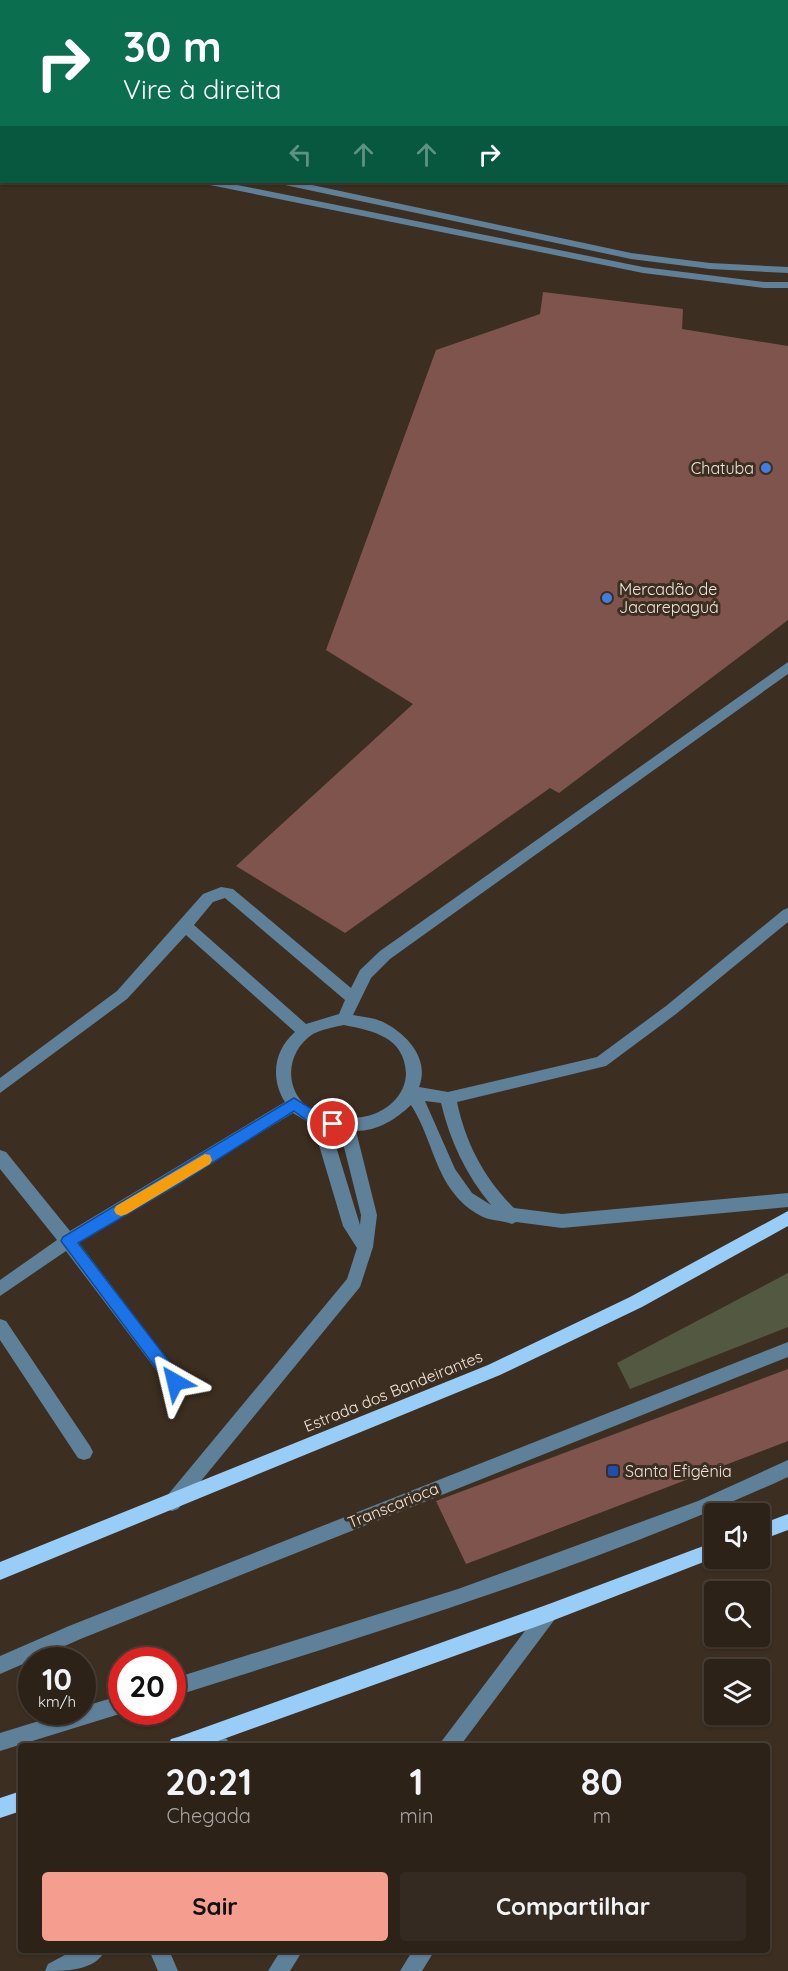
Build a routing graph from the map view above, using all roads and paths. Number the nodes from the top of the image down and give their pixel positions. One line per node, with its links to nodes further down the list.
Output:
1 (215, 183): 4 (street)
2 (290, 183): 3 (street)
3 (788, 270)
4 (788, 285)
5 (788, 667): 8 (street)
6 (788, 914): 13 (street)
7 (185, 926): 8 (street); 10 (street); 11 (street)
8 (353, 998): 9 (street)
9 (344, 1019): 10 (street); 12 (street)
10 (305, 1032): 14 (street)
11 (0, 1087)
12 (411, 1092): 13 (street); 16 (street); 19 (street)
13 (448, 1098): 19 (street)
14 (294, 1104): 15 (street); 21 (street)
15 (320, 1121): 16 (street); 22 (street)
16 (347, 1126): 22 (street)
17 (0, 1157): 21 (street)
18 (788, 1200): 19 (street)
19 (512, 1216)
20 (788, 1218): 29 (main road, Estrada dos Bandeirantes)
21 (68, 1241): 23 (street); 26 (street)
22 (365, 1247): 29 (street)
23 (0, 1289)
24 (0, 1326): 27 (street)
25 (788, 1349): 35 (street, Transcarioca)
26 (175, 1382)
27 (84, 1452)
28 (788, 1468): 36 (street)
29 (172, 1503): 33 (main road, Estrada dos Bandeirantes)
30 (788, 1522): 31 (main road)
31 (770, 1529)
32 (704, 1554): 34 (main road)
33 (0, 1571)
34 (549, 1613): 38 (main road); 42 (street)
35 (0, 1665)
36 (186, 1684)
37 (108, 1708): 39 (street)
38 (199, 1739): 40 (main road); 41 (street)
39 (0, 1742)
40 (187, 1743)
41 (211, 1743)
42 (450, 1743)
43 (18, 1802): 44 (main road)
44 (0, 1808)
45 (89, 1953): 49 (street)
46 (160, 1953): 50 (street)
47 (291, 1953): 51 (street)
48 (423, 1953): 52 (street)
49 (55, 1971)
50 (168, 1971)
51 (278, 1971)
52 (410, 1971)

